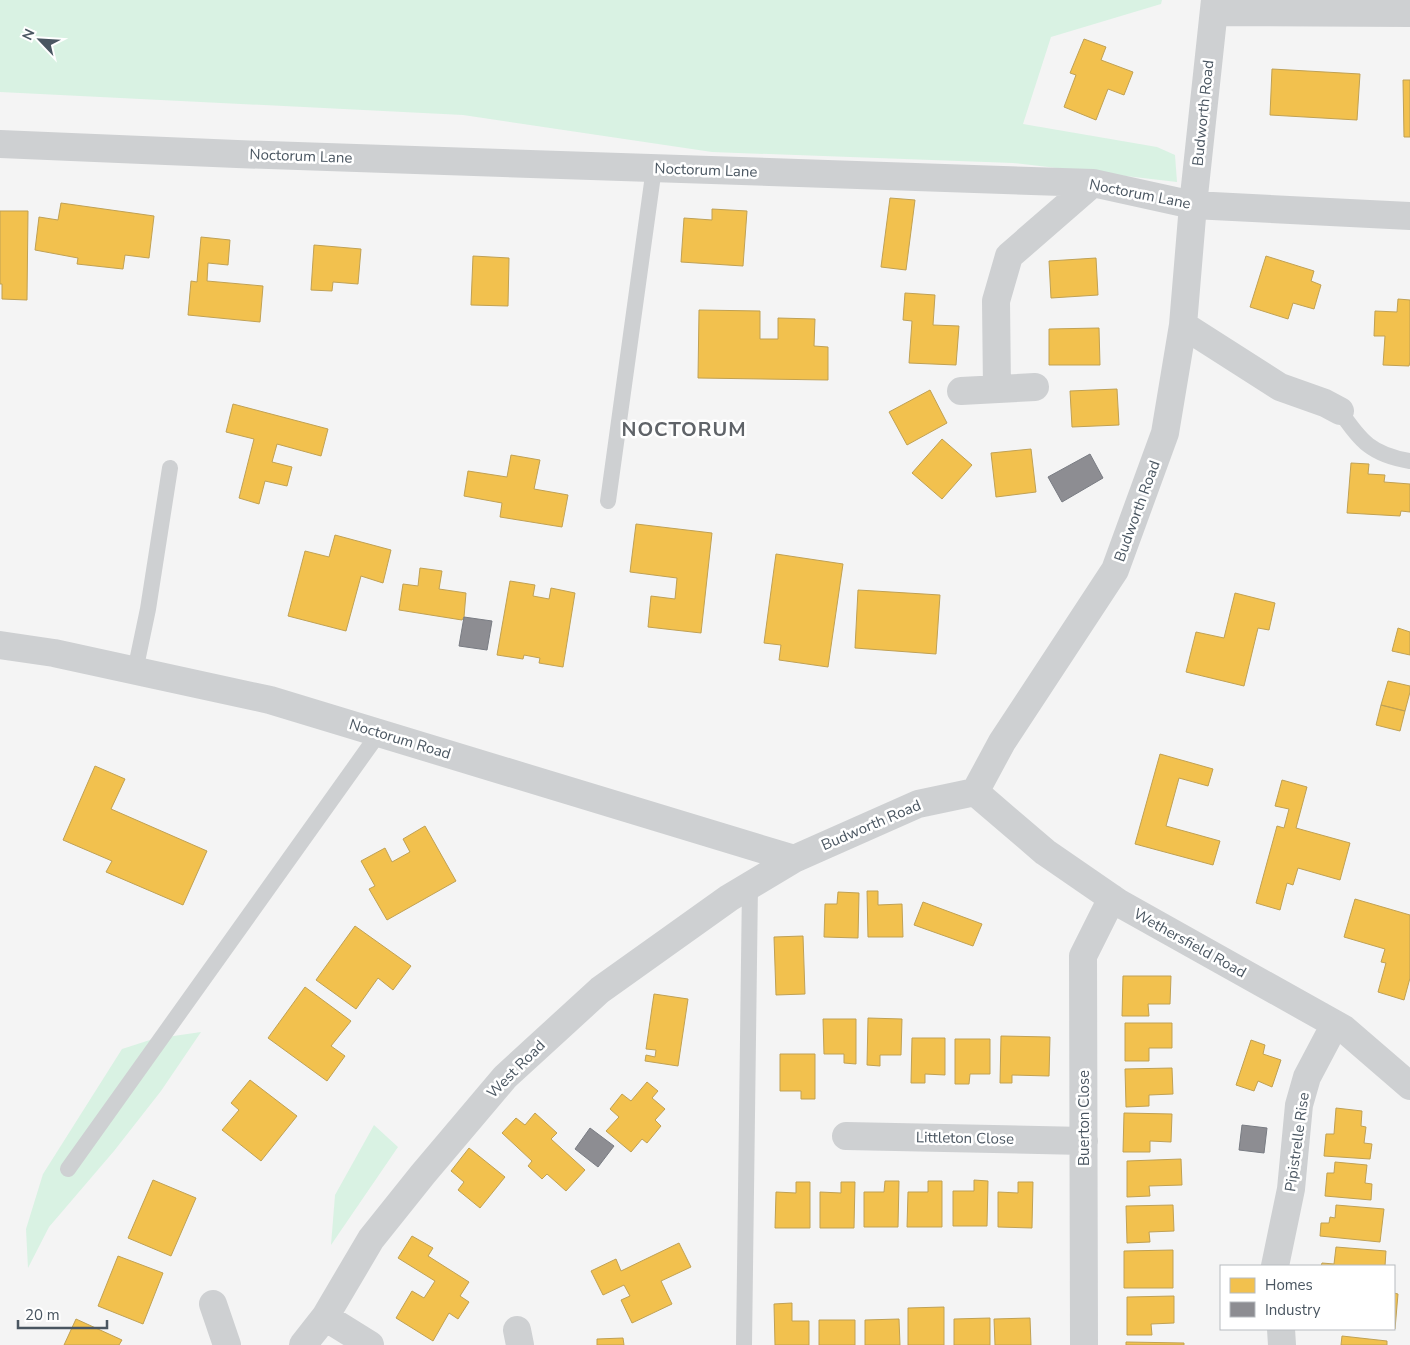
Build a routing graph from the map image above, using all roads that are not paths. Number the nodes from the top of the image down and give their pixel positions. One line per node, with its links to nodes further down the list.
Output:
1 (1214, 6): 2 (street); 6 (street, Budworth Road)
2 (1410, 13)
3 (0, 144): 4 (street, Noctorum Lane)
4 (654, 168): 5 (street, Noctorum Lane); 15 (lane)
5 (1093, 183): 6 (street, Noctorum Lane); 10 (street)
6 (1193, 205): 7 (street, Noctorum Lane); 8 (street, Budworth Road)
7 (1410, 216)
8 (1183, 325): 12 (street); 19 (street, Budworth Road)
9 (1035, 387): 10 (street)
10 (997, 389): 11 (street)
11 (961, 391)
12 (1340, 411): 13 (lane)
13 (1410, 461)
14 (170, 468): 17 (lane)
15 (608, 501)
16 (0, 645): 17 (street, Noctorum Road)
17 (135, 670): 18 (street, Noctorum Road)
18 (379, 733): 20 (street, Noctorum Road); 27 (lane)
19 (975, 792): 20 (street, Budworth Road); 22 (street, Wethersfield Road)
20 (794, 859): 21 (street, West Road)
21 (750, 885): 30 (street, West Road); 35 (lane)
22 (1112, 898): 23 (street, Wethersfield Road); 26 (street, Buerton Close)
23 (1335, 1024): 24 (street, Wethersfield Road); 28 (street, Pipistrelle Rise)
24 (1410, 1086)
25 (846, 1136): 26 (street, Littleton Close)
26 (1084, 1141): 36 (street, Buerton Close)
27 (68, 1169)
28 (1275, 1265)
29 (213, 1304): 32 (street)
30 (324, 1317): 33 (street, West Road); 34 (street)
31 (1281, 1330): 37 (street)
32 (226, 1345)
33 (303, 1345)
34 (370, 1345)
35 (744, 1345)
36 (1084, 1345)
37 (1282, 1345)

